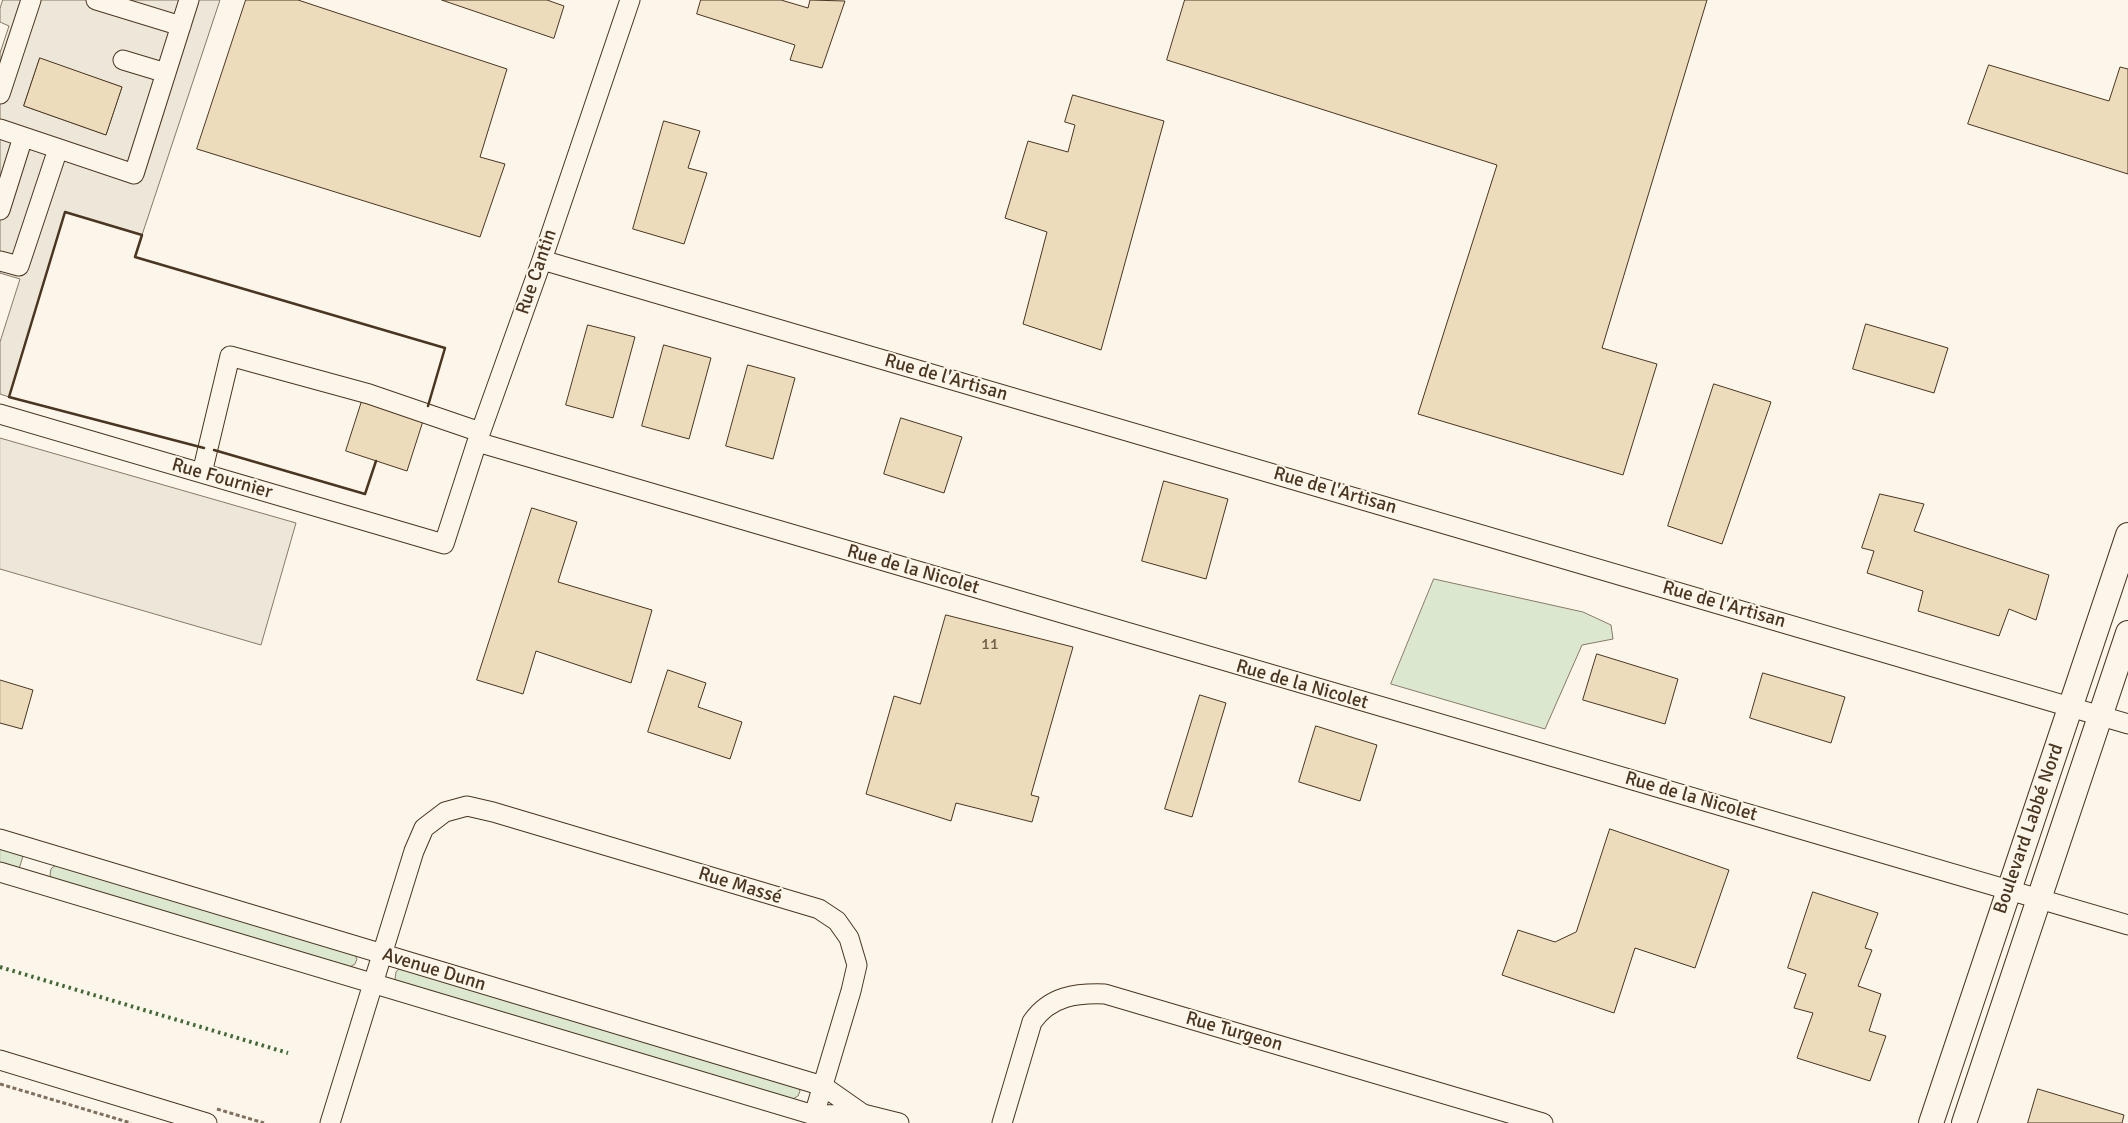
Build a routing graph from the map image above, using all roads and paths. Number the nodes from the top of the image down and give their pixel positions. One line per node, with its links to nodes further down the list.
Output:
1 (31, 0): 8 (street)
2 (96, 0): 5 (street)
3 (189, 0): 5 (street)
4 (630, 0): 13 (street, Rue Cantin)
5 (181, 26): 7 (street)
6 (123, 60): 7 (street)
7 (166, 73): 11 (street)
8 (0, 94)
9 (0, 129): 10 (street)
10 (23, 137): 11 (street); 12 (street)
11 (58, 149): 14 (street)
12 (0, 210)
13 (542, 260): 16 (street, Rue Cantin); 21 (street, Rue de l'Artisan)
14 (0, 261)
15 (0, 414): 17 (street, Rue Fournier)
16 (478, 437): 17 (street, Rue de la Nicolet); 19 (street, Rue Cantin); 28 (street, Rue de la Nicolet)
17 (202, 473): 19 (street, Rue Fournier)
18 (2128, 535): 21 (main road, Boulevard Labbé Nord)
19 (444, 544)
20 (2128, 633): 22 (main road, Boulevard Labbé Nord)
21 (2070, 706): 22 (street, Rue de l'Artisan); 28 (main road, Boulevard Labbé Nord)
22 (2100, 715): 23 (street, Rue de l'Artisan); 29 (main road, Boulevard Labbé Nord)
23 (2128, 724)
24 (0, 839): 25 (street, Avenue Dunn)
25 (44, 852): 27 (street); 31 (street, Avenue Dunn)
26 (0, 872): 27 (street, Avenue Dunn)
27 (34, 882): 32 (street, Avenue Dunn)
28 (2008, 890): 29 (street, Rue de la Nicolet); 44 (main road, Boulevard Labbé Nord)
29 (2039, 899): 30 (street, Rue de la Nicolet); 45 (main road, Boulevard Labbé Nord)
30 (2128, 925)
31 (382, 955): 32 (street); 35 (street, Avenue Dunn); 35 (street, Rue Massé)
32 (374, 985): 37 (street, Avenue Dunn); 40 (street)
33 (0, 1060): 39 (street)
34 (0, 1084): 38 (path)
35 (823, 1086): 36 (street, Avenue Dunn); 37 (street, Rue Massé)
36 (863, 1114): 37 (street, Avenue Dunn); 41 (street, Avenue Dunn)
37 (814, 1115)
38 (131, 1123)
39 (207, 1123)
40 (330, 1123)
41 (899, 1123)
42 (1002, 1123): 43 (street, Rue Turgeon)
43 (1544, 1123)
44 (1931, 1123)
45 (1964, 1123)

